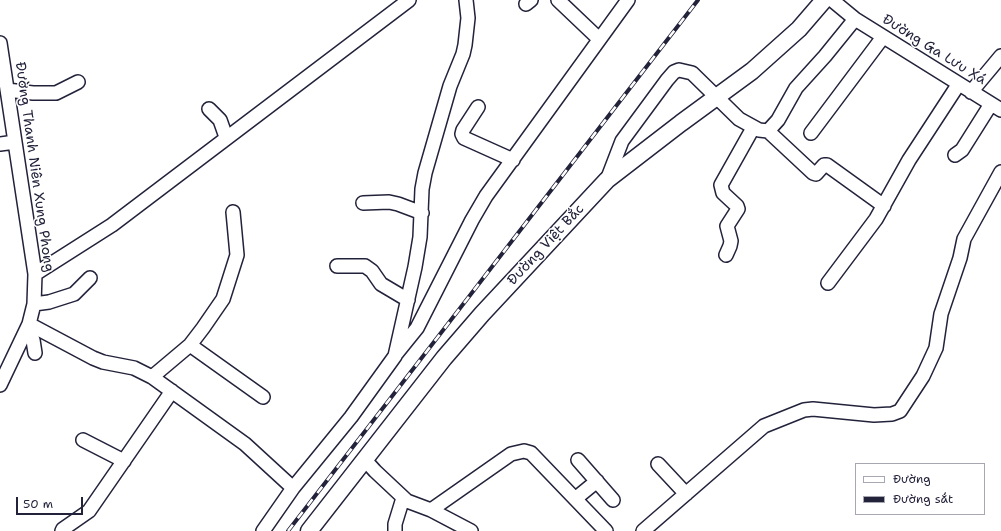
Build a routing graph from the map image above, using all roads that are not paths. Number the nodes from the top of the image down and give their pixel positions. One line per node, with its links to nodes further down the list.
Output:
1 (409, 0): 23 (street)
2 (466, 0): 33 (street)
3 (558, 0): 9 (street)
4 (824, 0): 16 (main road, Đường Việt Bắc)
5 (832, 0): 7 (street, Đường Ga Lưu Xá)
6 (626, 1): 9 (street)
7 (855, 19): 8 (street, Đường Ga Lưu Xá); 21 (street)
8 (883, 37): 13 (street, Đường Ga Lưu Xá); 22 (street)
9 (600, 39): 27 (street)
10 (0, 43): 14 (street, Đường Thanh Niên Xung Phong)
11 (1001, 56): 15 (street)
12 (78, 82): 14 (street)
13 (958, 85): 15 (street, Đường Ga Lưu Xá); 31 (street)
14 (7, 90): 24 (street, Đường Thanh Niên Xung Phong)
15 (971, 92): 18 (street, Đường Ga Lưu Xá)
16 (717, 97): 20 (street); 29 (main road, Đường Việt Bắc); 29 (street)
17 (478, 107): 27 (street)
18 (996, 107): 26 (street)
19 (209, 109): 23 (street)
20 (754, 128): 21 (street); 34 (street)
21 (768, 131): 31 (street)
22 (811, 133)
23 (226, 137): 36 (street)
24 (15, 142): 25 (street); 36 (street, Đường Thanh Niên Xung Phong)
25 (0, 144)
26 (955, 155)
27 (513, 160): 44 (street)
28 (1001, 172): 56 (street)
29 (607, 180): 50 (main road, Đường Việt Bắc)
30 (363, 203): 33 (street)
31 (884, 206): 38 (street)
32 (233, 212): 42 (street)
33 (422, 213): 39 (street)
34 (726, 255)
35 (337, 266): 39 (street)
36 (34, 274): 40 (street, Đường Thanh Niên Xung Phong)
37 (90, 278): 40 (street)
38 (828, 283)
39 (408, 300): 44 (street)
40 (34, 304): 41 (street, Đường Thanh Niên Xung Phong)
41 (27, 327): 43 (street); 45 (street); 46 (street, Đường Thanh Niên Xung Phong)
42 (190, 345): 45 (street); 48 (street)
43 (35, 353)
44 (394, 356): 55 (street)
45 (152, 377): 47 (street)
46 (0, 385)
47 (172, 392): 52 (street); 55 (street)
48 (263, 397)
49 (83, 440): 52 (street)
50 (365, 460): 57 (street); 63 (main road, Đường Việt Bắc)
51 (578, 460): 54 (street)
52 (124, 461): 61 (street)
53 (658, 464): 56 (street)
54 (597, 481): 58 (street); 59 (street)
55 (293, 488): 62 (street)
56 (686, 494): 67 (street)
57 (403, 498): 60 (street); 64 (street)
58 (575, 499): 60 (street); 66 (street)
59 (613, 500)
60 (431, 510): 65 (street)
61 (62, 531)
62 (263, 531)
63 (309, 531)
64 (395, 531)
65 (471, 531)
66 (606, 531)
67 (643, 531)

